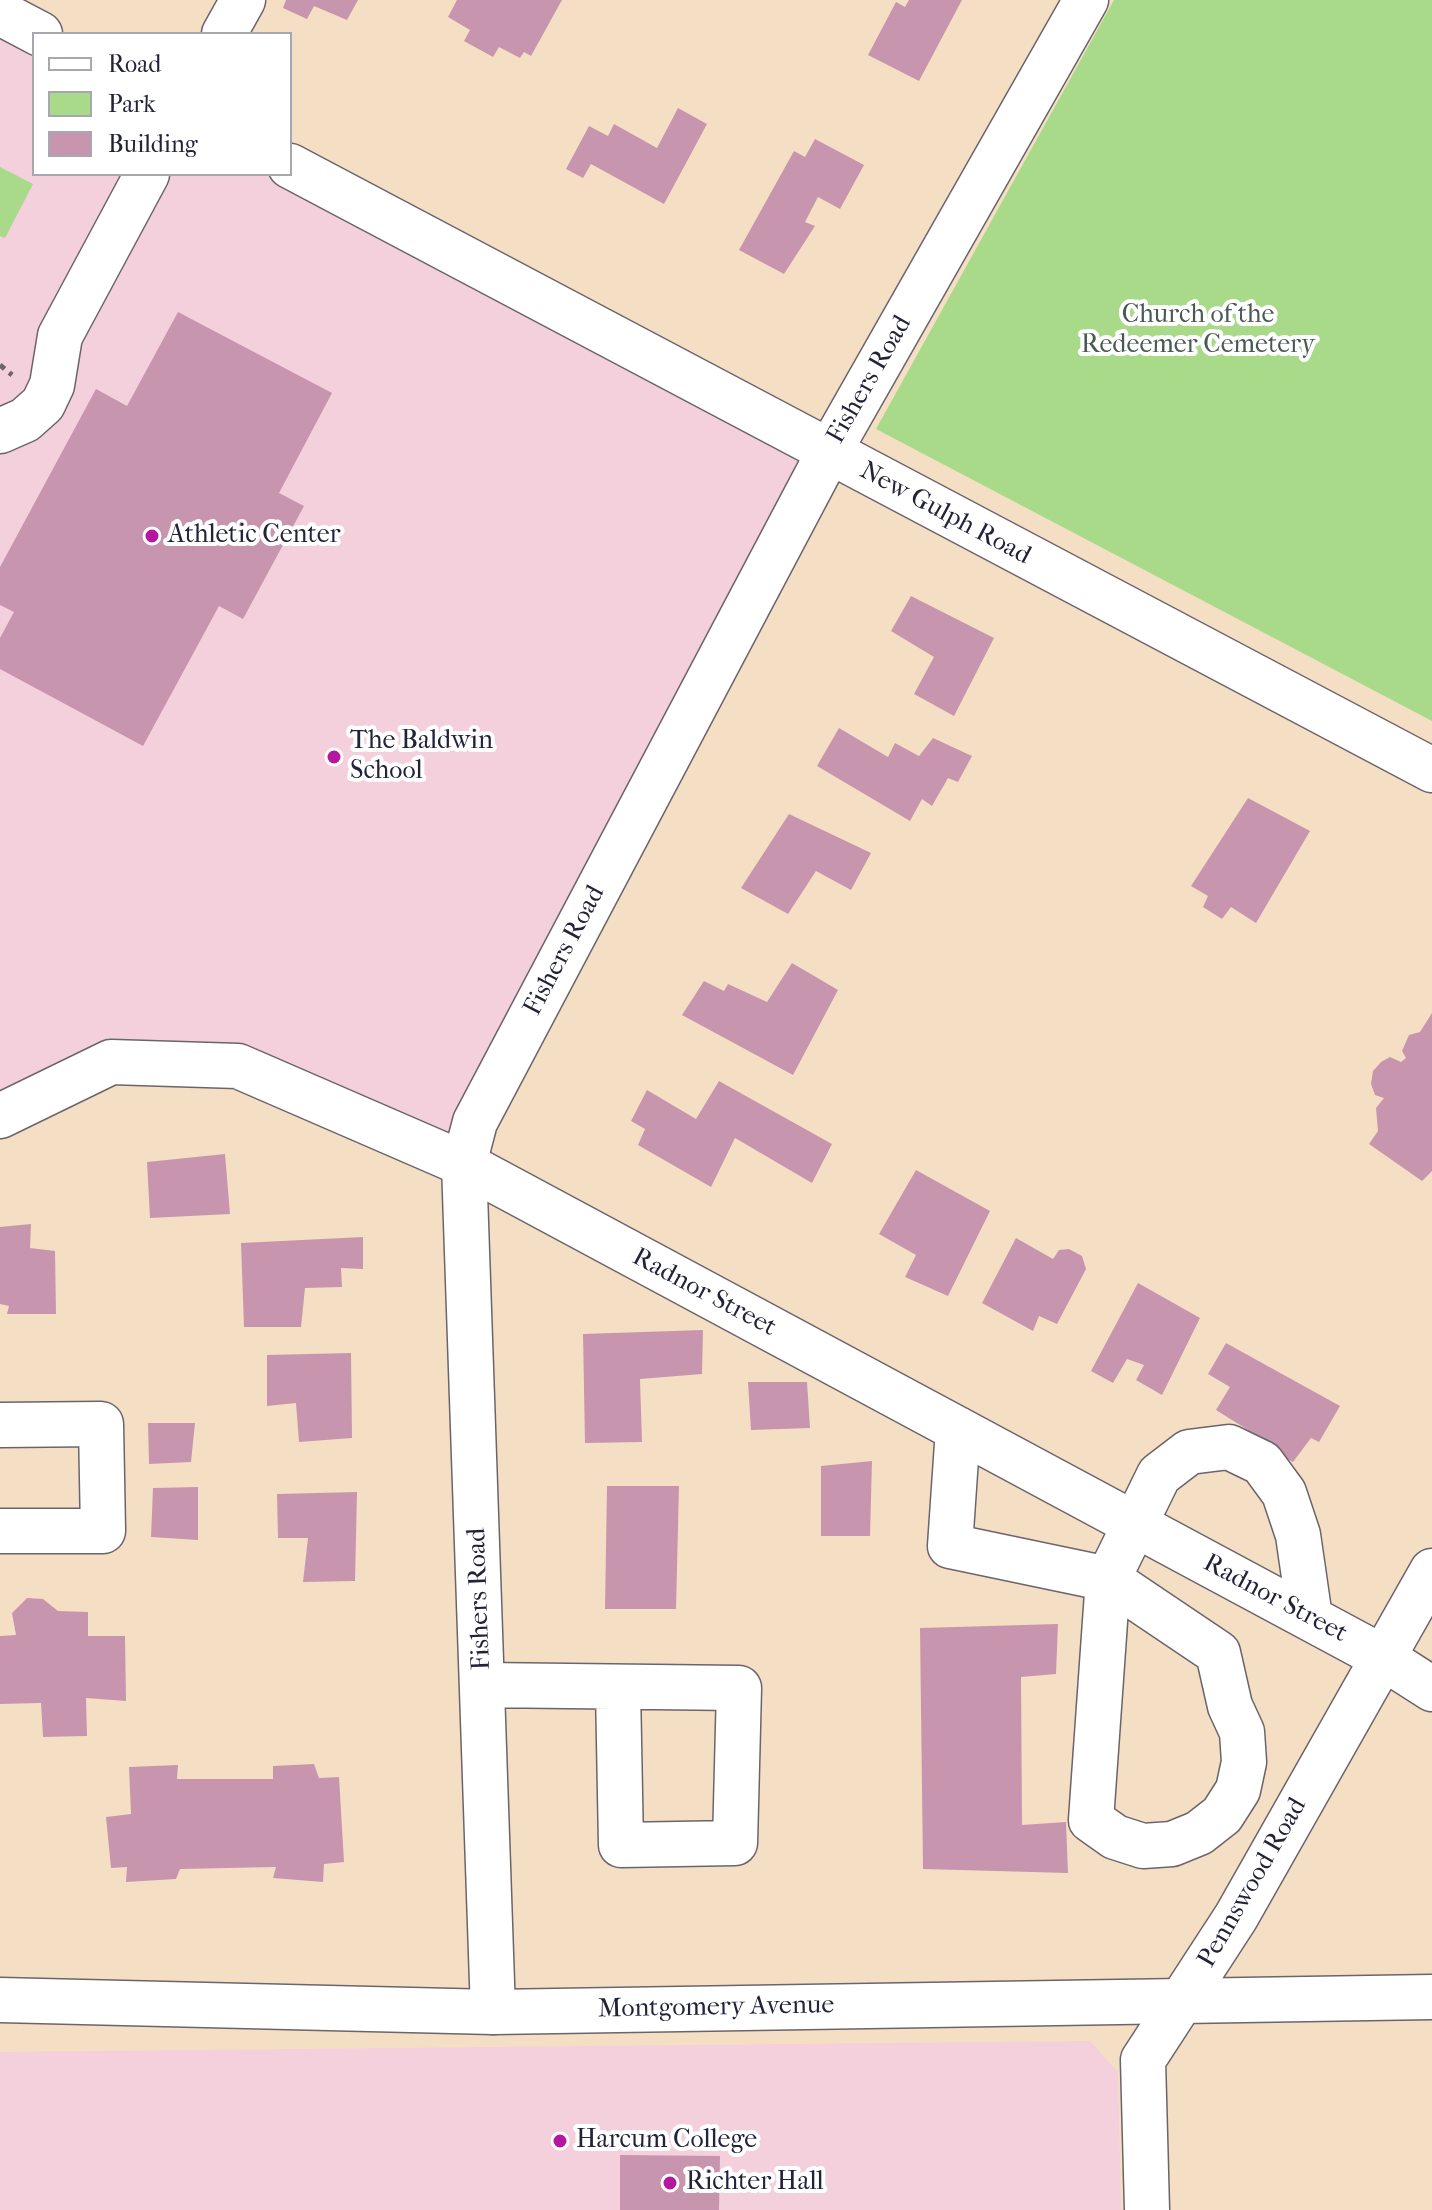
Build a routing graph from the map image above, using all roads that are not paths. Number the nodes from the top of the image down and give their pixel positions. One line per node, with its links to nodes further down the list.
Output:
1 (243, 0): 3 (street)
2 (1086, 0): 7 (street, Fishers Road)
3 (225, 32)
4 (292, 167): 7 (street, New Gulph Road)
5 (146, 176): 6 (street)
6 (0, 431)
7 (829, 452): 8 (street, New Gulph Road); 10 (street, Fishers Road)
8 (1432, 770)
9 (0, 1116): 10 (street, Radnor Street)
10 (464, 1164): 12 (street, Radnor Street); 19 (street, Fishers Road)
11 (0, 1425): 14 (street)
12 (958, 1429): 13 (street, Radnor Street); 16 (street)
13 (1134, 1523): 16 (street); 17 (street, Radnor Street); 17 (street)
14 (0, 1531)
15 (1432, 1571): 18 (street, Pennswood Road)
16 (1108, 1579): 16 (street)
17 (1310, 1618): 18 (street, Radnor Street)
18 (1382, 1657): 21 (street, Radnor Street); 23 (street, Pennswood Road)
19 (483, 1685): 20 (street); 25 (street, Fishers Road)
20 (618, 1689)
21 (1432, 1689)
22 (1432, 1997): 23 (street, Montgomery Avenue)
23 (1185, 1999): 25 (street, Montgomery Avenue); 26 (street, Pennswood Road)
24 (0, 2000): 25 (street, Montgomery Avenue)
25 (493, 2012)
26 (1147, 2210)

